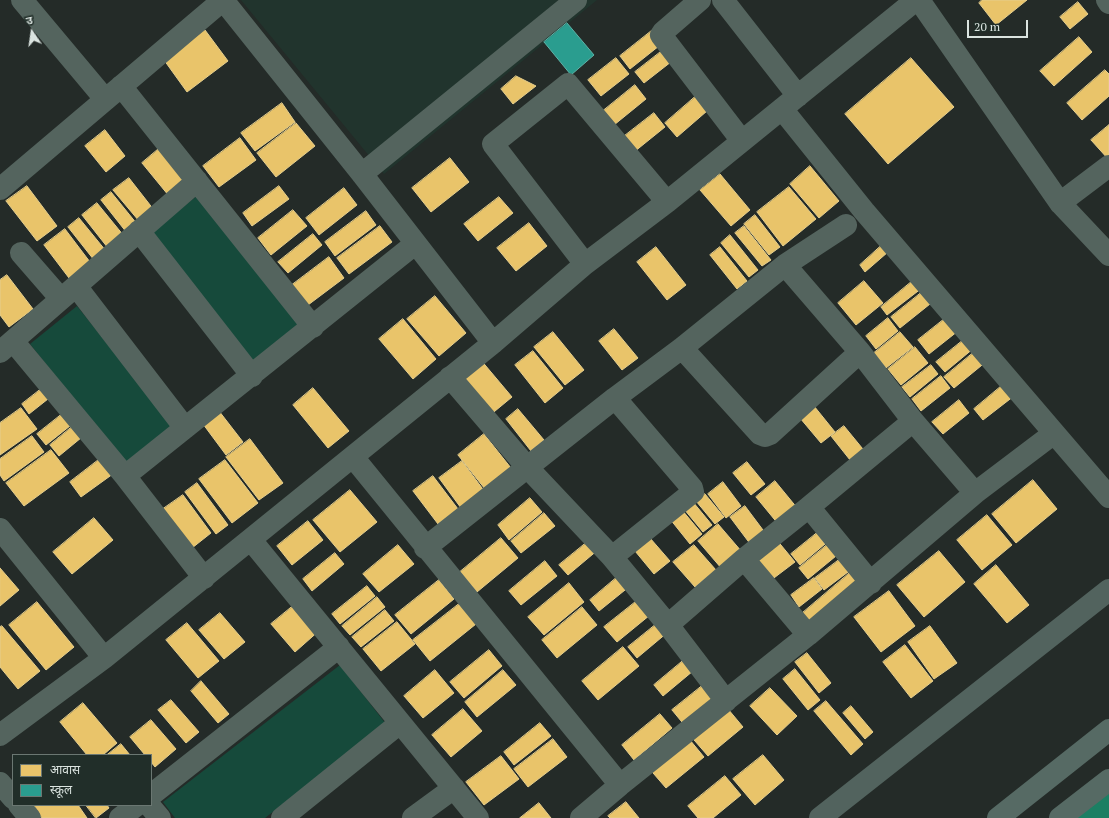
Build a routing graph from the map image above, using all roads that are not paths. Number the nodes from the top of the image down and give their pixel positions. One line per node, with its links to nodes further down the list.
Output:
1 (22, 0): 10 (street)
2 (223, 0): 10 (street); 14 (street)
3 (576, 0): 14 (street)
4 (700, 0): 12 (street)
5 (722, 0): 11 (street)
6 (916, 0): 11 (street)
7 (920, 0): 18 (street)
8 (1107, 0): 9 (street)
9 (1109, 3)
10 (113, 93): 15 (street); 16 (street)
11 (790, 102): 12 (street); 37 (street)
12 (742, 141): 17 (street)
13 (1109, 166): 18 (street)
14 (362, 174): 21 (street)
15 (197, 181): 20 (street); 27 (street)
16 (0, 189)
17 (667, 202): 24 (street); 24 (street)
18 (1060, 202): 23 (street)
19 (846, 225): 25 (street)
20 (139, 231): 26 (street); 32 (street)
21 (415, 244): 27 (street); 28 (street)
22 (21, 253): 26 (street)
23 (1109, 255)
24 (585, 264): 28 (street)
25 (785, 265): 30 (street); 31 (street)
26 (68, 292): 29 (street); 36 (street)
27 (313, 327): 32 (street)
28 (493, 343): 33 (street)
29 (6, 346): 40 (street)
30 (682, 348): 31 (street); 34 (street)
31 (860, 352): 35 (street)
32 (252, 376): 36 (street)
33 (450, 377): 38 (street); 39 (street)
34 (615, 398): 39 (street); 47 (street)
35 (912, 421): 41 (street); 43 (street)
36 (185, 428): 40 (street)
37 (1054, 434): 41 (street); 42 (street)
38 (353, 457): 45 (street); 46 (street)
39 (527, 467): 46 (street); 47 (street)
40 (125, 476): 49 (street)
41 (975, 493): 50 (street)
42 (1109, 497)
43 (809, 506): 48 (street); 50 (street)
44 (1, 532): 55 (street)
45 (250, 540): 49 (street); 54 (street)
46 (425, 548): 62 (street)
47 (612, 557): 52 (street)
48 (744, 559): 52 (street); 53 (street)
49 (204, 578): 55 (street)
50 (871, 583): 53 (street)
51 (1109, 590): 76 (main road)
52 (668, 625): 56 (street)
53 (808, 635): 56 (street)
54 (338, 647): 57 (street); 64 (street)
55 (104, 658): 59 (street)
56 (726, 701): 62 (street)
57 (400, 722): 63 (street); 72 (street)
58 (1109, 730): 77 (highway)
59 (0, 735)
60 (1109, 780): 78 (highway)
61 (0, 783): 65 (street)
62 (620, 785): 75 (street)
63 (454, 788): 73 (street); 74 (street)
64 (152, 794)
65 (12, 797)
66 (20, 806): 69 (street)
67 (136, 806): 70 (street)
68 (150, 806): 71 (street)
69 (30, 818)
70 (120, 818)
71 (160, 818)
72 (282, 818)
73 (413, 818)
74 (478, 818)
75 (581, 818)
76 (820, 818)
77 (998, 818)
78 (1060, 818)

